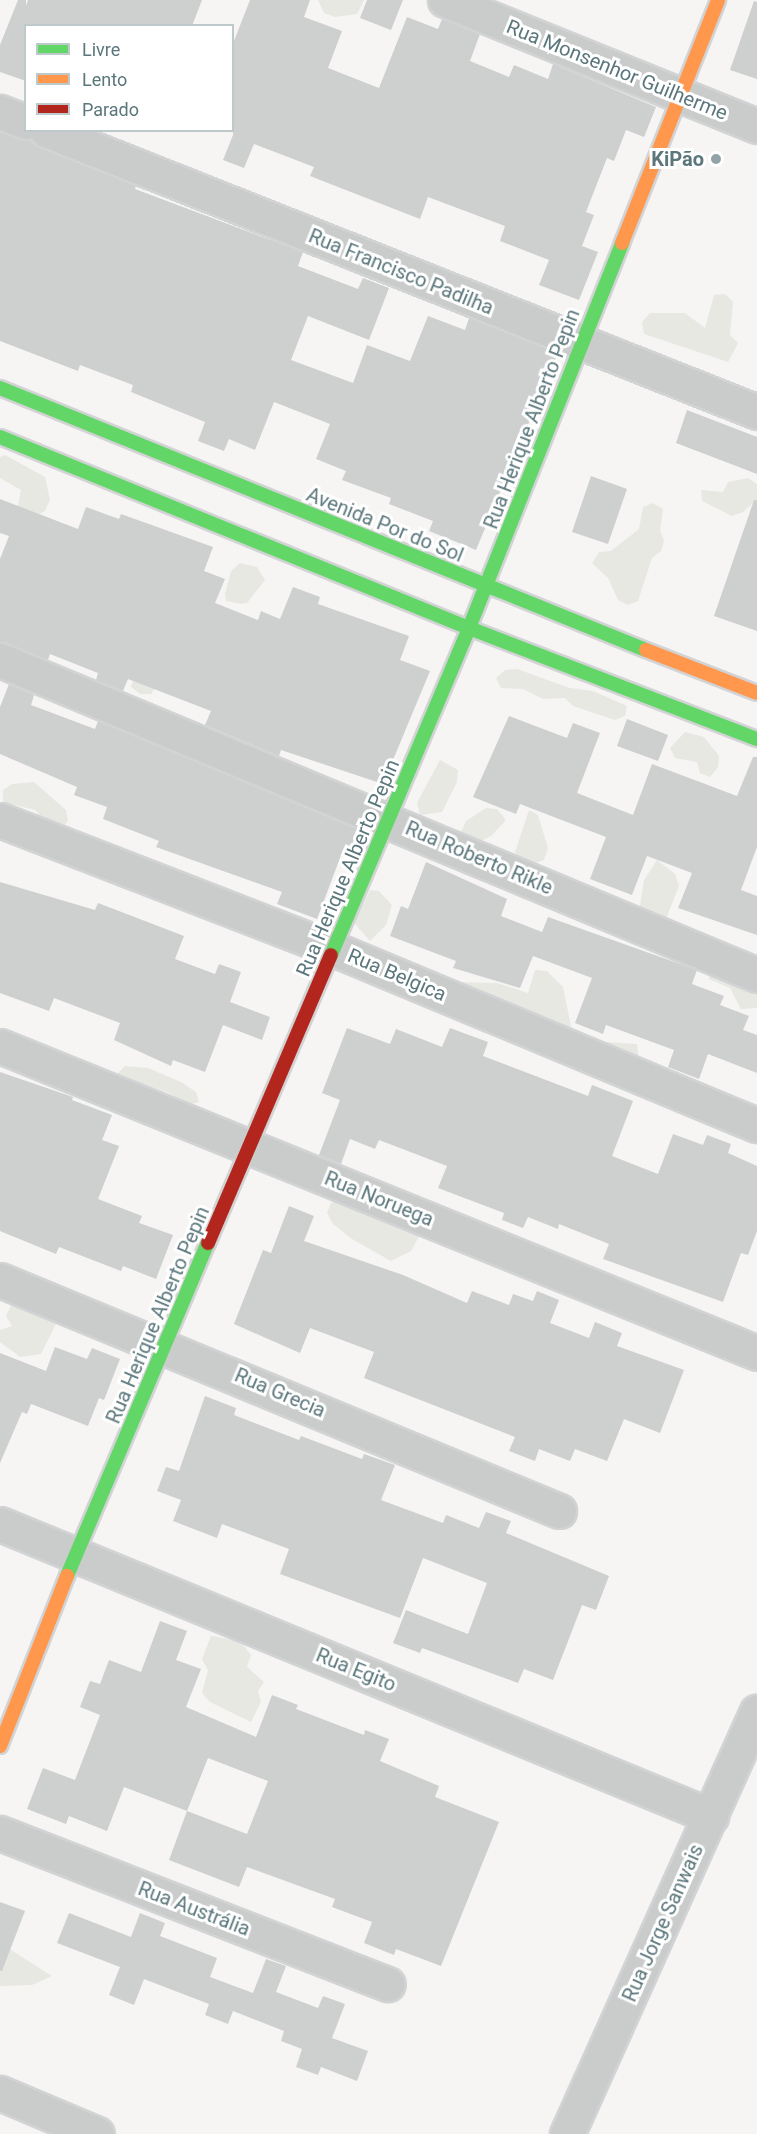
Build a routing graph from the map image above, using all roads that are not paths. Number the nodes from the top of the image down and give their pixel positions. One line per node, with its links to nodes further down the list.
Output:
1 (444, 0): 3 (street, Rua Monsenhor Guilherme)
2 (718, 0): 3 (street, Rua Herique Alberto Pepin)
3 (678, 96): 6 (street, Rua Monsenhor Guilherme); 8 (street, Rua Herique Alberto Pepin)
4 (0, 112): 5 (street)
5 (24, 121)
6 (757, 126)
7 (51, 132): 8 (street, Rua Francisco Padilha)
8 (582, 344): 10 (street, Rua Francisco Padilha); 12 (street, Rua Herique Alberto Pepin)
9 (0, 388): 12 (street, Avenida Por do Sol)
10 (757, 412)
11 (0, 437): 13 (street)
12 (486, 588): 13 (street, Rua Herique Alberto Pepin); 15 (street, Avenida Por do Sol)
13 (470, 628): 16 (street); 18 (street, Rua Herique Alberto Pepin)
14 (0, 660): 18 (street, Rua Roberto Rikle)
15 (757, 693)
16 (757, 739)
17 (0, 820): 19 (street, Rua Belgica)
18 (390, 820): 19 (street, Rua Herique Alberto Pepin); 20 (street, Rua Roberto Rikle)
19 (336, 950): 22 (street, Rua Belgica); 23 (street, Rua Herique Alberto Pepin)
20 (757, 975)
21 (0, 1046): 23 (street, Rua Noruega)
22 (757, 1125)
23 (251, 1147): 25 (street, Rua Herique Alberto Pepin); 26 (street, Rua Noruega)
24 (0, 1280): 25 (street, Rua Grecia)
25 (167, 1346): 27 (street, Rua Grecia); 29 (street, Rua Herique Alberto Pepin)
26 (757, 1353)
27 (559, 1511)
28 (0, 1524): 29 (street, Rua Egito)
29 (76, 1555): 31 (street, Rua Herique Alberto Pepin); 32 (street, Rua Egito)
30 (757, 1712): 32 (street, Rua Jorge Sanwais)
31 (0, 1746)
32 (711, 1816): 37 (street, Rua Jorge Sanwais)
33 (0, 1833): 34 (street, Rua Austrália)
34 (388, 1984)
35 (0, 2093): 36 (street)
36 (97, 2134)
37 (567, 2134)

